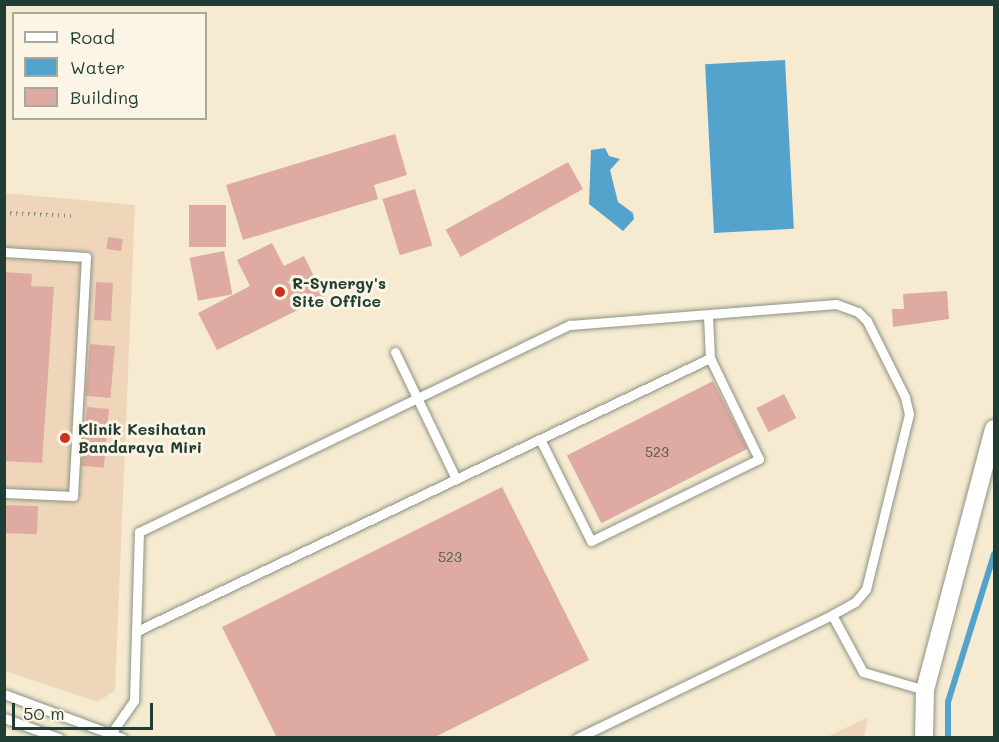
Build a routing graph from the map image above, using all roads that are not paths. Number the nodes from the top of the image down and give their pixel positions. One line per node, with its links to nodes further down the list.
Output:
1 (4, 252): 9 (lane)
2 (708, 316): 4 (lane); 5 (lane); 10 (lane)
3 (395, 352): 5 (lane)
4 (710, 358): 7 (lane); 7 (lane)
5 (417, 398): 8 (lane); 11 (lane)
6 (994, 429): 12 (street)
7 (540, 439): 8 (lane)
8 (456, 479): 11 (lane)
9 (4, 493)
10 (832, 615): 12 (lane); 18 (lane)
11 (137, 631): 15 (lane)
12 (925, 690): 19 (street)
13 (4, 694): 15 (lane)
14 (4, 718): 16 (lane)
15 (112, 732): 17 (lane)
16 (59, 738)
17 (122, 738)
18 (577, 738)
19 (924, 738)

